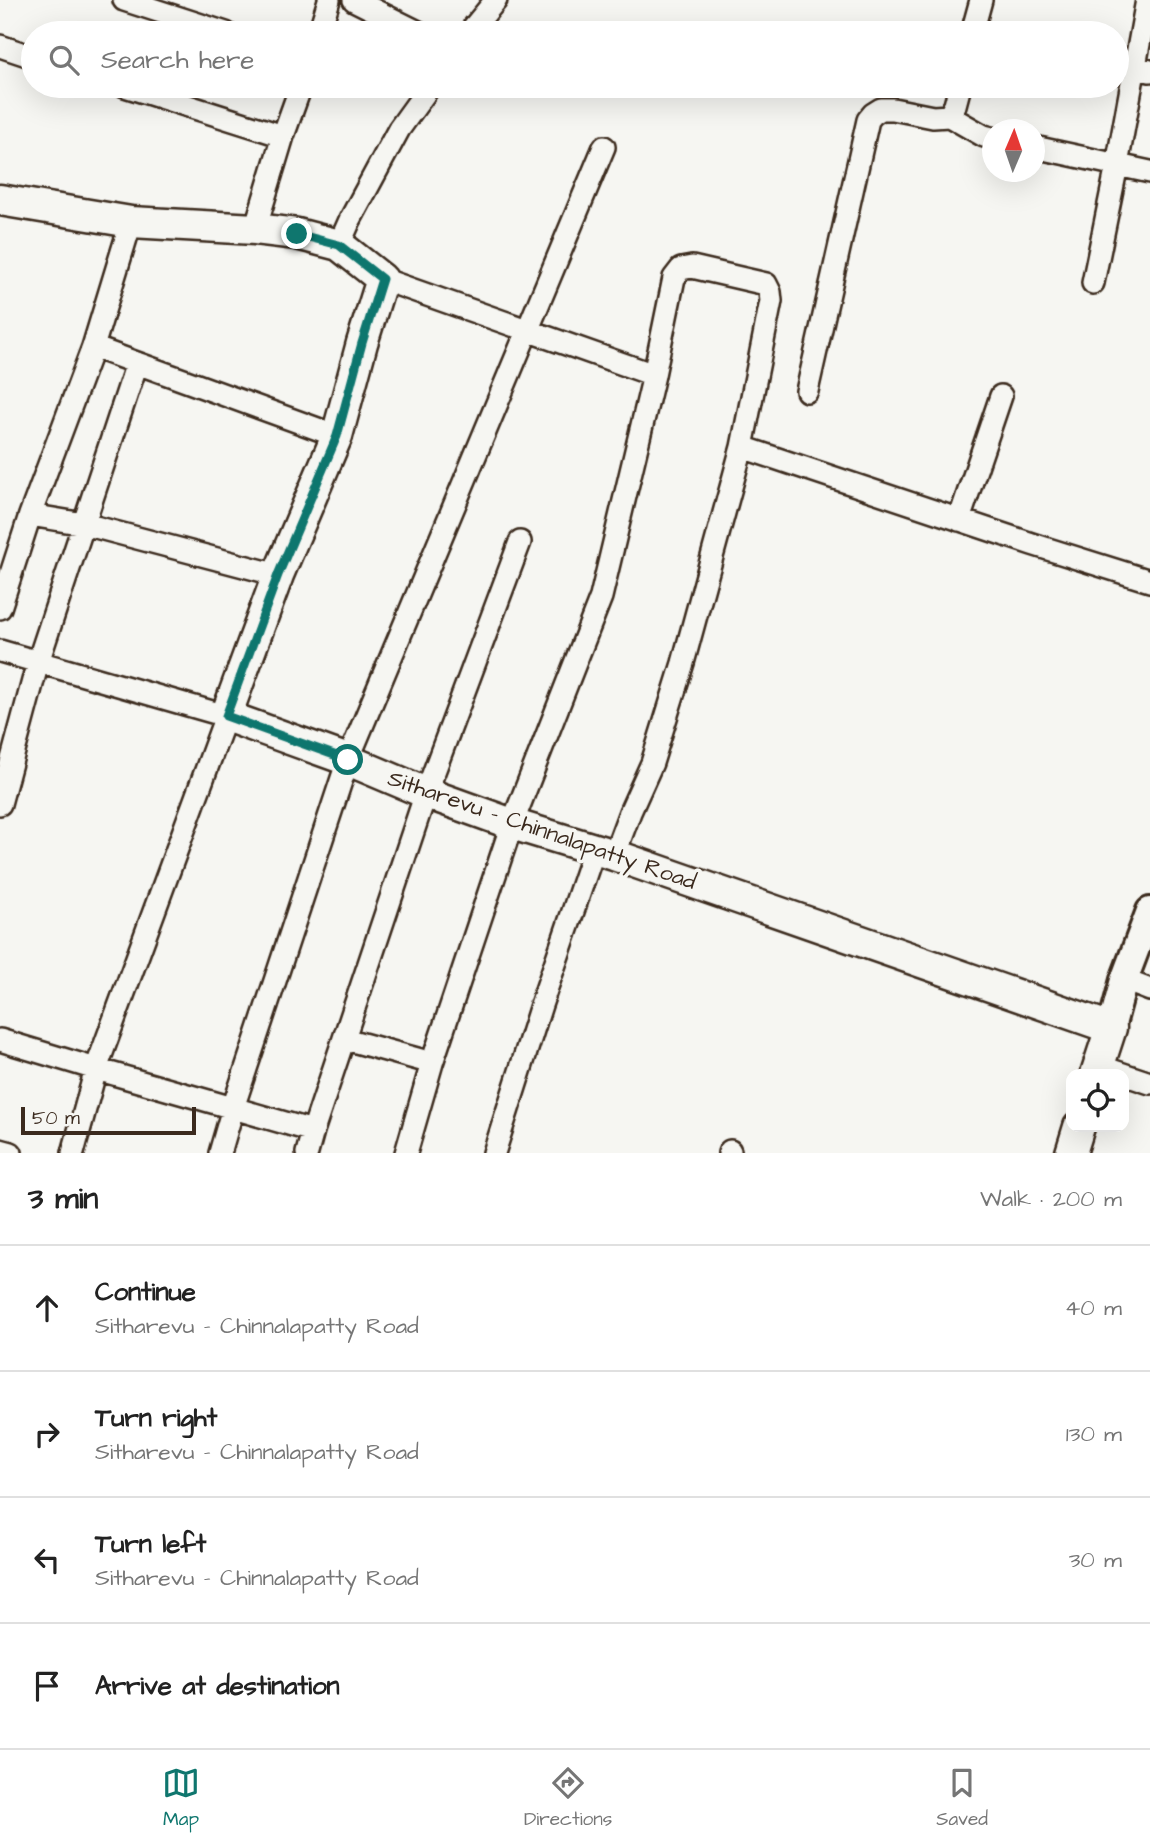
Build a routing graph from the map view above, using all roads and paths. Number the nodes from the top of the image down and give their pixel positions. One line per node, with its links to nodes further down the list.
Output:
1 (124, 0): 7 (street)
2 (329, 0): 8 (street)
3 (354, 0): 9 (street)
4 (496, 0): 10 (street)
5 (981, 0): 11 (street)
6 (1147, 0): 14 (street)
7 (189, 21)
8 (322, 21)
9 (396, 21)
10 (479, 21)
11 (980, 21)
12 (0, 46): 13 (street)
13 (21, 53)
14 (1134, 67): 15 (street)
15 (1129, 96)
16 (163, 98): 23 (street)
17 (297, 98): 23 (street)
18 (422, 98): 31 (street)
19 (957, 98): 21 (street)
20 (1129, 98): 26 (street)
21 (949, 116): 22 (street); 38 (street)
22 (982, 135)
23 (283, 136): 30 (street)
24 (604, 147): 34 (street)
25 (1045, 149): 26 (street)
26 (1117, 165): 27 (street); 33 (street)
27 (1150, 172)
28 (0, 200): 29 (main road)
29 (131, 222): 30 (main road); 35 (street)
30 (256, 229): 31 (main road)
31 (339, 245): 32 (main road)
32 (382, 279): 34 (street); 40 (main road)
33 (1093, 283)
34 (528, 330): 37 (street); 52 (street)
35 (93, 347): 36 (street); 42 (street)
36 (137, 363): 40 (street); 44 (street)
37 (654, 375): 41 (street); 55 (street)
38 (807, 391)
39 (1002, 396): 43 (street)
40 (337, 436): 46 (main road)
41 (742, 447): 43 (street); 56 (street)
42 (30, 515): 44 (street); 48 (street)
43 (959, 520): 47 (street)
44 (84, 524): 46 (street); 50 (street)
45 (520, 542): 53 (street)
46 (278, 575): 51 (main road)
47 (1150, 582)
48 (0, 608)
49 (0, 651): 50 (street)
50 (38, 662): 51 (street); 54 (street)
51 (226, 716): 52 (main road, Sitharevu - Chinnalapatty Road); 64 (street)
52 (348, 760): 53 (main road, Sitharevu - Chinnalapatty Road); 68 (street)
53 (426, 793): 55 (main road, Sitharevu - Chinnalapatty Road); 61 (street)
54 (0, 804)
55 (512, 824): 56 (main road, Sitharevu - Chinnalapatty Road); 63 (street)
56 (604, 852): 60 (main road, Sitharevu - Chinnalapatty Road); 77 (street)
57 (1150, 911): 58 (street)
58 (1124, 980): 59 (street); 60 (street)
59 (1150, 990)
60 (1111, 1028): 65 (main road)
61 (345, 1038): 63 (street); 69 (street)
62 (0, 1040): 64 (street)
63 (432, 1063): 76 (street)
64 (96, 1069): 68 (street); 73 (street)
65 (1098, 1069)
66 (1129, 1078): 67 (street)
67 (1150, 1083)
68 (233, 1108): 69 (street); 74 (street)
69 (313, 1131): 75 (street)
70 (1077, 1132): 78 (main road)
71 (0, 1150): 72 (street)
72 (11, 1153)
73 (73, 1153)
74 (220, 1153)
75 (307, 1153)
76 (406, 1153)
77 (494, 1153)
78 (1071, 1153)

